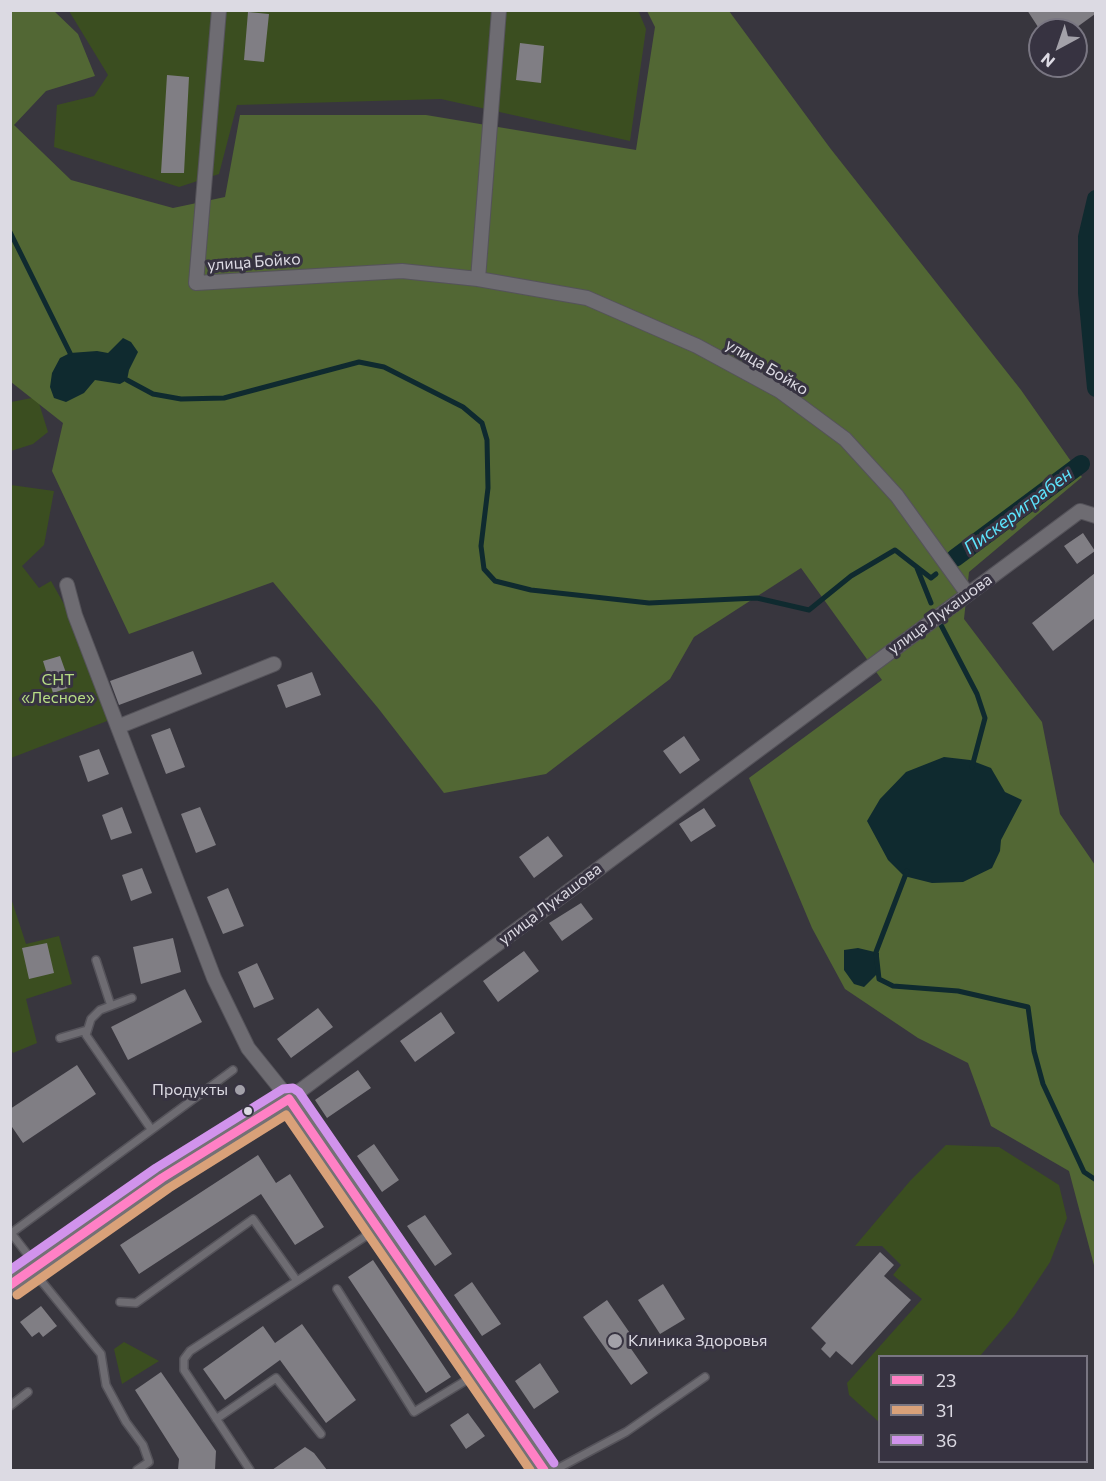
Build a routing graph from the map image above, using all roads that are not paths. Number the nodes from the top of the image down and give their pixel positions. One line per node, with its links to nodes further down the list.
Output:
1 (219, 10): 3 (street, улица Бойко)
2 (499, 10): 3 (street)
3 (478, 279): 6 (street, улица Бойко)
4 (1095, 516): 6 (street, улица Лукашова)
5 (67, 585): 8 (street)
6 (967, 593): 15 (street, улица Лукашова)
7 (274, 664): 8 (street)
8 (120, 726): 15 (street)
9 (96, 960): 11 (lane)
10 (132, 998): 11 (lane)
11 (111, 1006): 12 (lane)
12 (87, 1030): 13 (lane); 16 (lane)
13 (60, 1038)
14 (233, 1070): 16 (lane)
15 (289, 1099): 17 (main road); 19 (main road, улица Лукашова)
16 (151, 1129): 18 (lane)
17 (377, 1228): 20 (lane); 24 (main road)
18 (11, 1234): 19 (lane)
19 (34, 1268): 21 (main road, улица Лукашова); 30 (lane)
20 (297, 1281): 23 (lane); 28 (lane)
21 (10, 1285)
22 (337, 1289): 24 (lane)
23 (120, 1302)
24 (477, 1374): 32 (main road)
25 (705, 1377): 33 (lane)
26 (28, 1392): 27 (lane)
27 (10, 1406)
28 (216, 1419): 29 (lane); 31 (lane)
29 (321, 1434)
30 (137, 1470)
31 (250, 1470)
32 (544, 1470)
33 (555, 1470)

